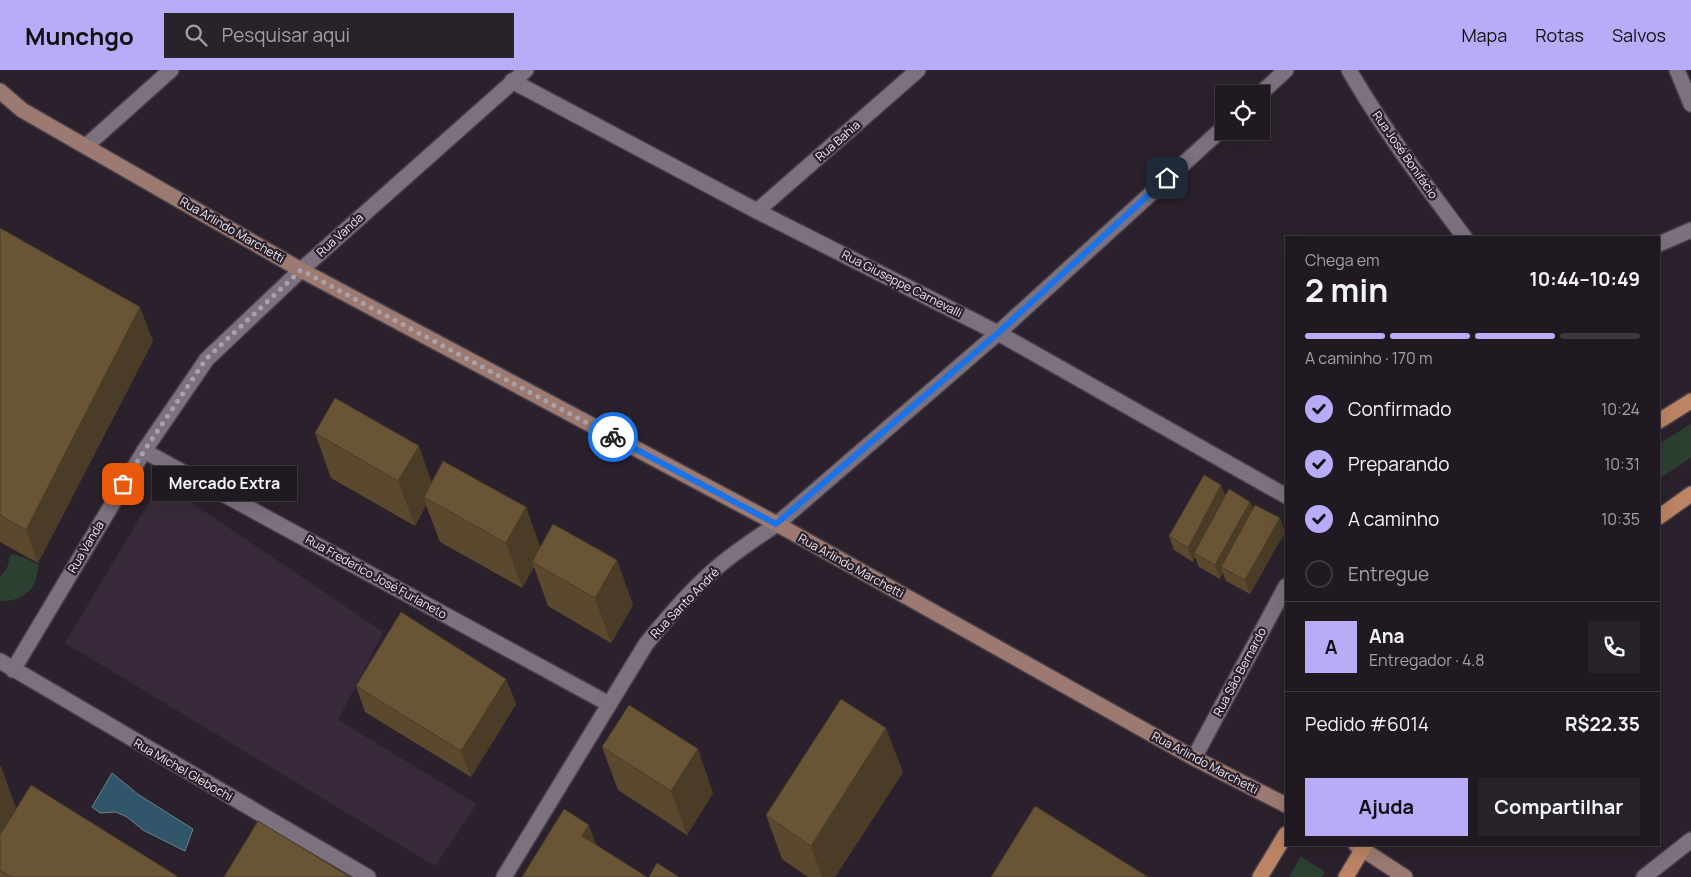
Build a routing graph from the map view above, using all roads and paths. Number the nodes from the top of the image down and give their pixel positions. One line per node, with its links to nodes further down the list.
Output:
1 (171, 70): 12 (street)
2 (526, 70): 7 (street, Rua Vanda)
3 (918, 70): 13 (street, Rua Bahia)
4 (1286, 70): 8 (street)
5 (1349, 70): 15 (street, Rua José Bonifácio)
6 (1677, 70): 10 (street)
7 (512, 81): 13 (street, Rua Giuseppe Carnevalli); 17 (street, Rua Vanda)
8 (1270, 85)
9 (0, 90): 12 (street, Rua Arlindo Marchetti)
10 (1691, 104)
11 (1215, 134): 18 (street, Rua Santo André)
12 (86, 146): 17 (street, Rua Arlindo Marchetti)
13 (757, 211): 18 (street, Rua Giuseppe Carnevalli)
14 (1691, 230): 16 (street)
15 (1464, 236)
16 (1660, 244)
17 (301, 270): 21 (street, Rua Vanda); 25 (street, Rua Arlindo Marchetti)
18 (998, 333): 23 (street, Rua Giuseppe Carnevalli); 25 (street, Rua Santo André)
19 (1691, 401): 20 (main road)
20 (1660, 419)
21 (144, 451): 27 (street, Rua Vanda); 28 (street, Rua Frederico José Furlaneto)
22 (1691, 494): 24 (main road)
23 (1285, 495)
24 (1660, 515)
25 (776, 524): 28 (street, Rua Santo André); 29 (street, Rua Arlindo Marchetti)
26 (1285, 588): 29 (street, Rua São Bernardo)
27 (6, 666): 34 (street, Rua Michel Glebochi)
28 (609, 704): 35 (street, Rua Santo André)
29 (1194, 758): 30 (street, Rua Arlindo Marchetti)
30 (1285, 804)
31 (1285, 836): 36 (main road)
32 (1691, 840): 39 (street)
33 (1362, 846): 37 (main road); 38 (street)
34 (368, 877)
35 (504, 877)
36 (1260, 877)
37 (1346, 877)
38 (1405, 877)
39 (1644, 877)

